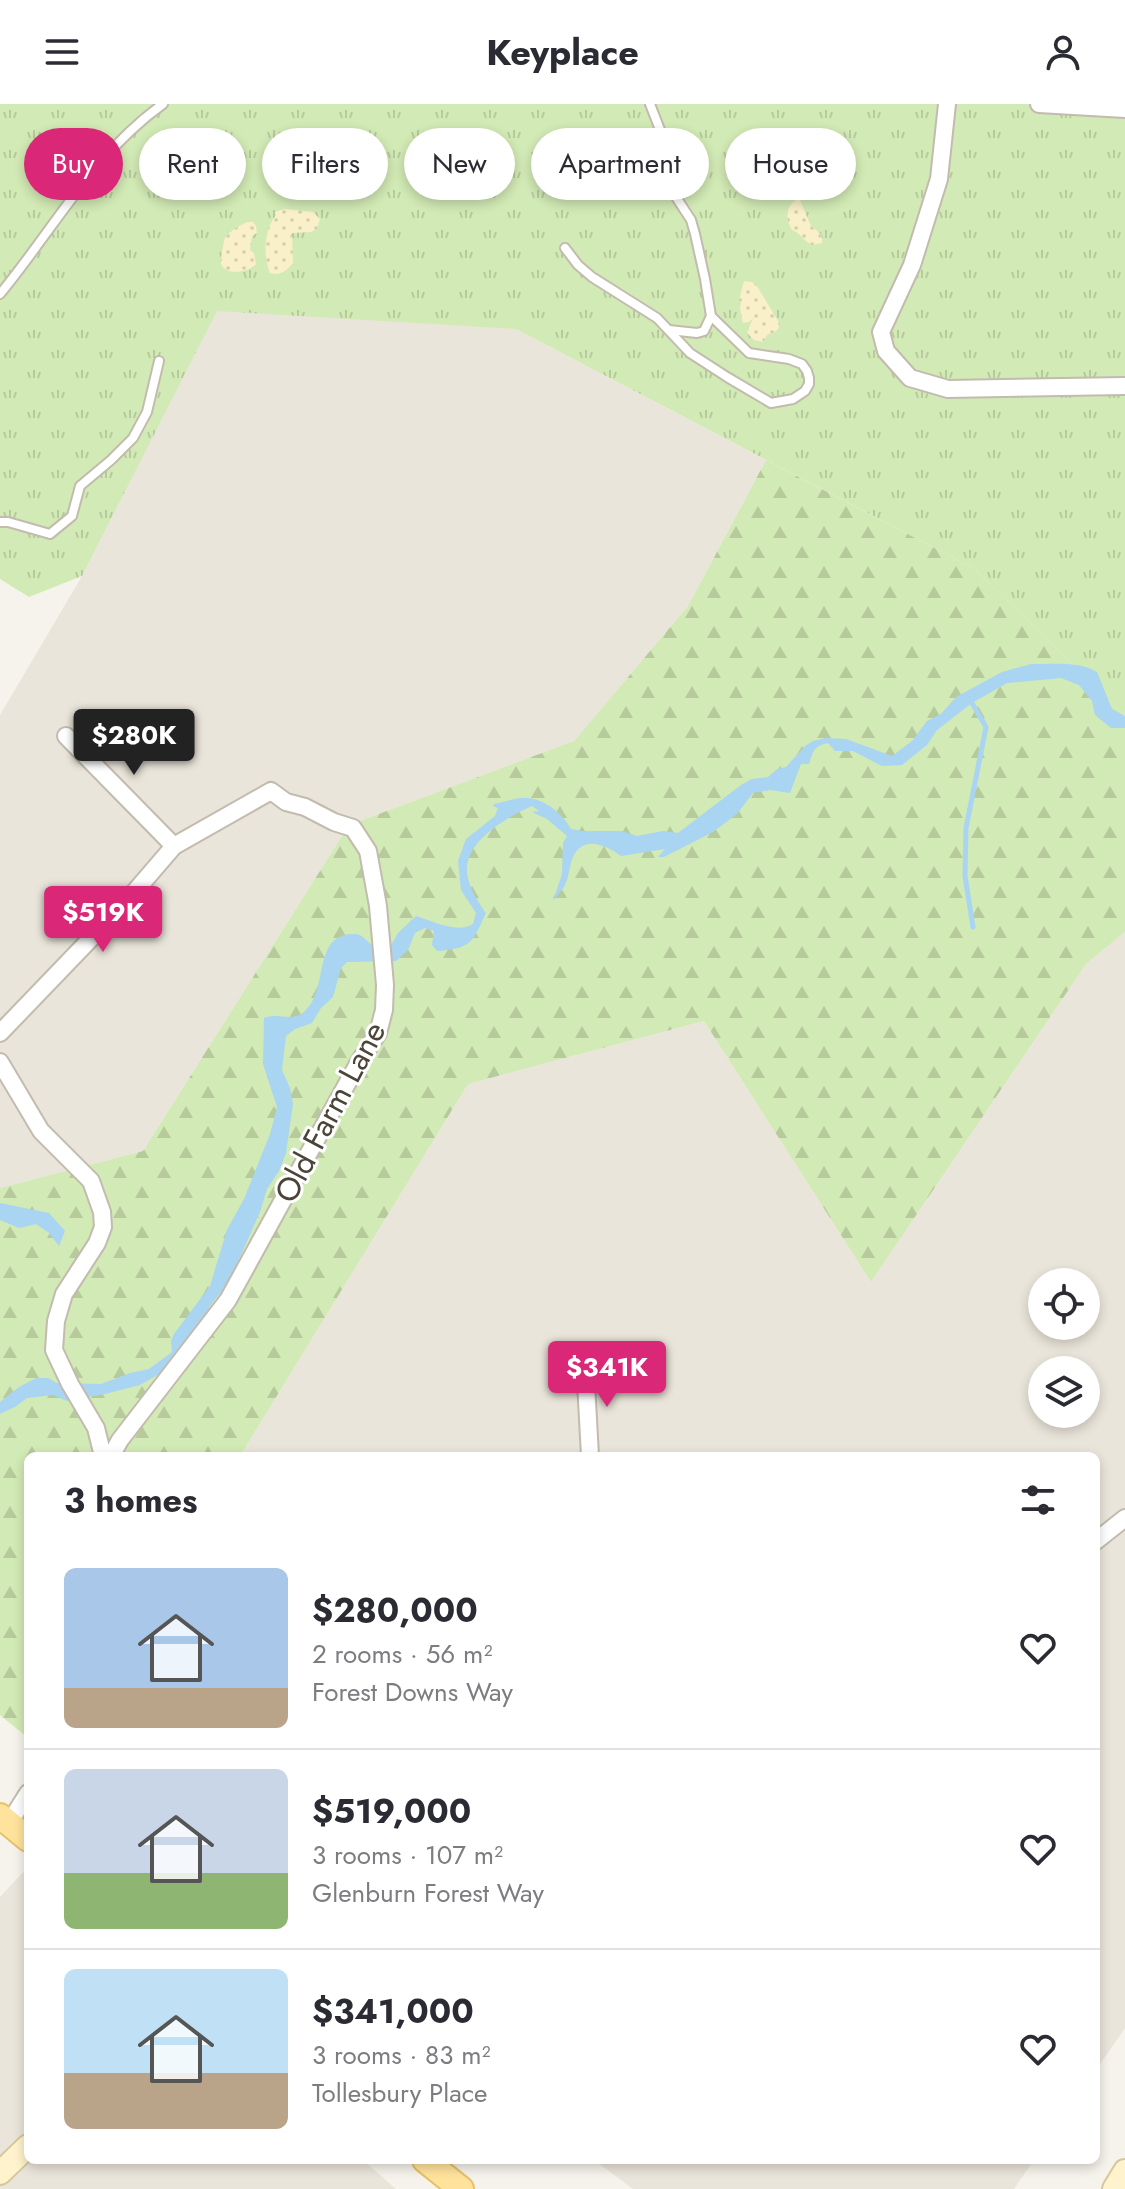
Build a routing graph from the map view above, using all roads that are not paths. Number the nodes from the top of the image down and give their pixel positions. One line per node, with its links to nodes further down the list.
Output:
1 (163, 104): 7 (lane)
2 (650, 104): 8 (lane)
3 (947, 104): 11 (street)
4 (1039, 104): 5 (street)
5 (1125, 109)
6 (565, 248): 9 (lane)
7 (0, 294)
8 (711, 316): 9 (lane); 9 (lane)
9 (669, 330)
10 (159, 361): 12 (lane)
11 (1125, 386)
12 (0, 522)
13 (66, 736): 14 (street)
14 (174, 846): 15 (street); 19 (street, Old Farm Lane)
15 (0, 1033)
16 (0, 1062): 18 (street)
17 (585, 1364): 20 (street)
18 (102, 1452)
19 (113, 1452)
20 (590, 1452)
21 (1125, 1518): 22 (street)
22 (1100, 1538)
23 (24, 1798): 24 (street)
24 (4, 1820): 25 (main road)
25 (24, 1836)
26 (24, 2150): 29 (street)
27 (430, 2164): 30 (main road)
28 (1125, 2171): 31 (street)
29 (0, 2173)
30 (461, 2189)
31 (1114, 2189)

